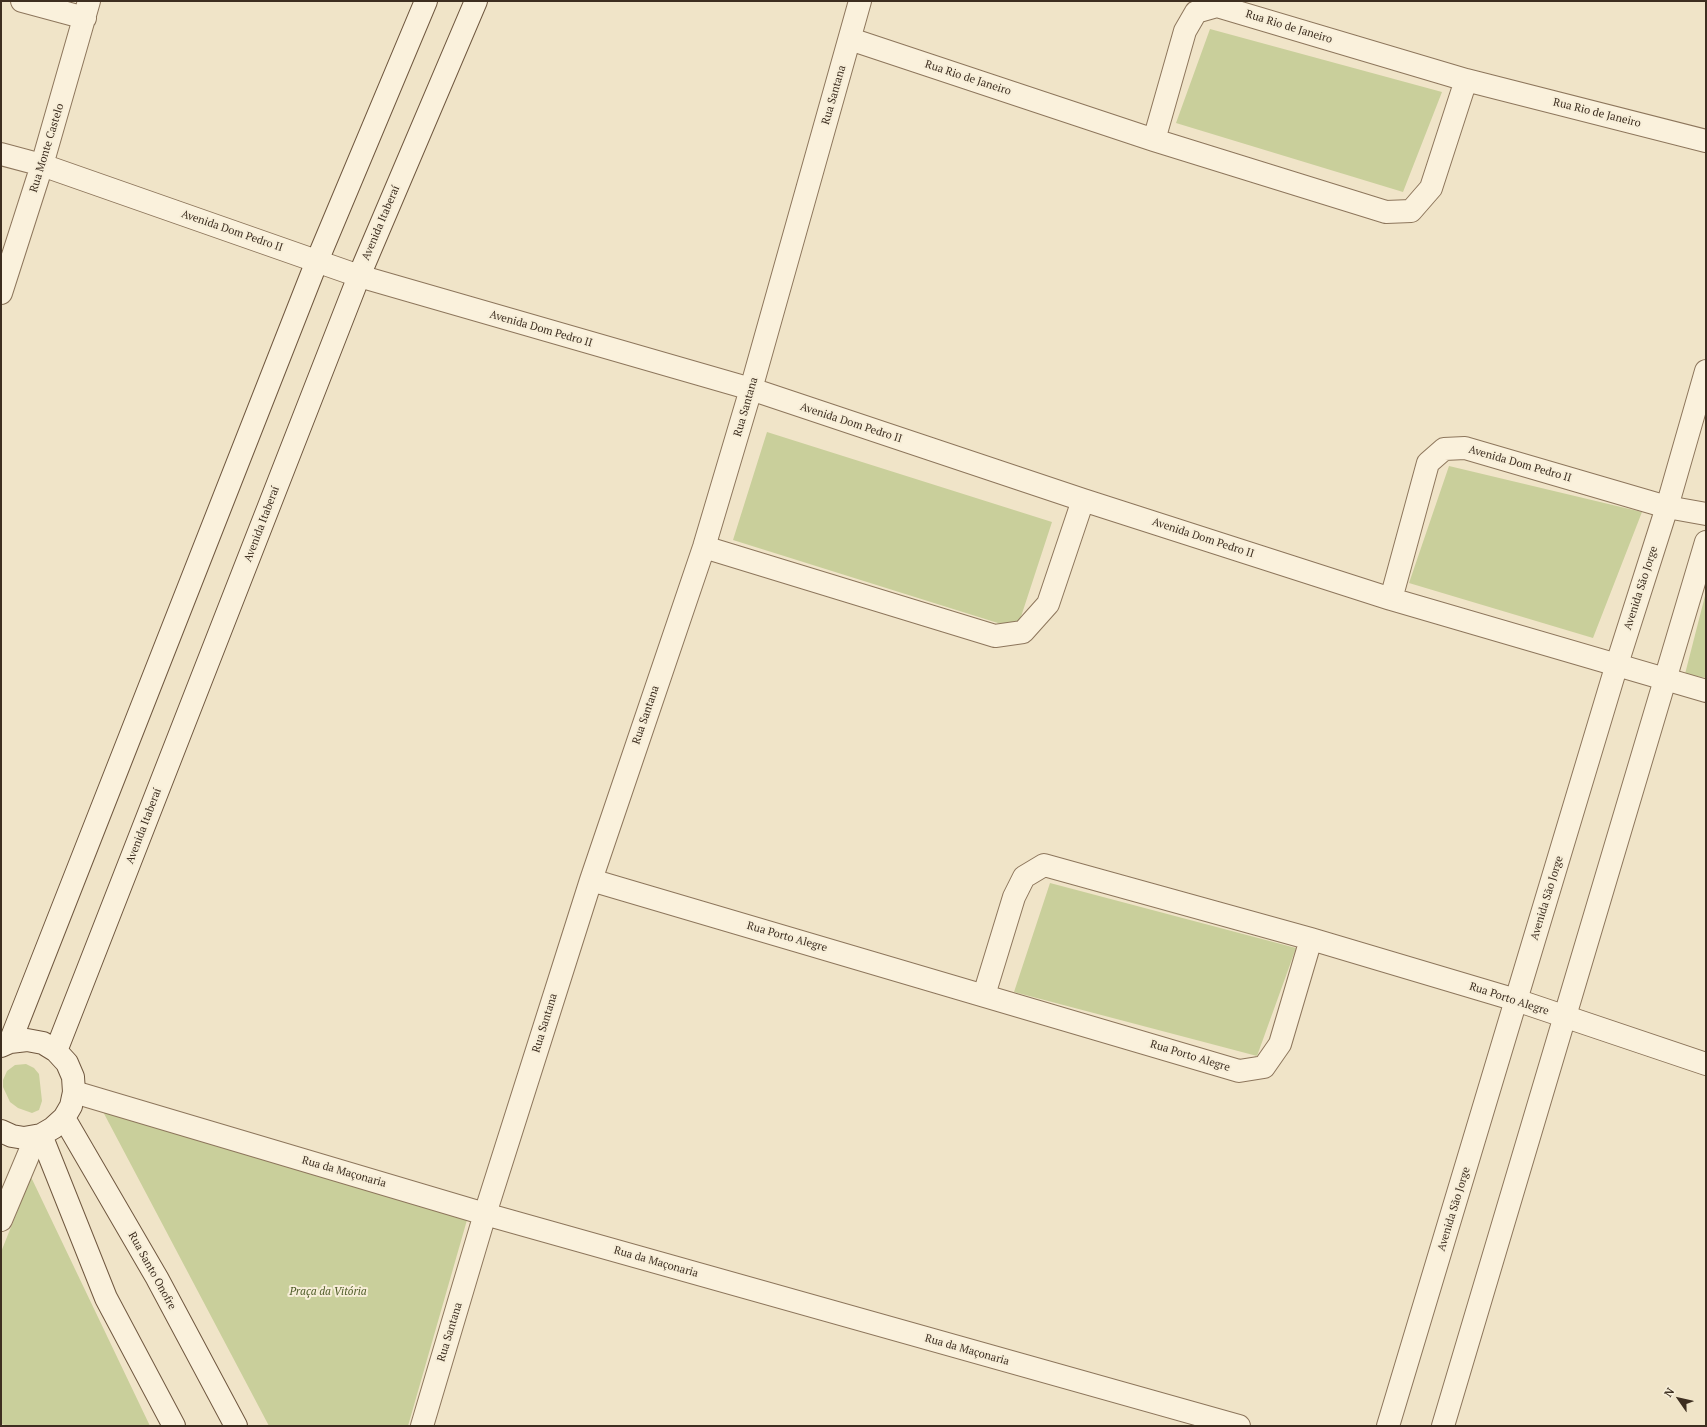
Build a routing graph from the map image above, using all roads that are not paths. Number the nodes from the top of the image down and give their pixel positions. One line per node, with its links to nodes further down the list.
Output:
1 (22, 1): 5 (street)
2 (426, 1): 12 (street)
3 (476, 1): 13 (street, Avenida Itaberaí)
4 (860, 1): 6 (street, Rua Santana)
5 (87, 10): 11 (street, Rua Monte Castelo)
6 (850, 39): 8 (street, Rua Rio de Janeiro); 16 (street, Rua Santana)
7 (1466, 80): 8 (street, Rua Rio de Janeiro); 8 (street, Rua Rio de Janeiro); 9 (street, Rua Rio de Janeiro)
8 (1154, 140)
9 (1706, 141)
10 (1, 154): 11 (street, Avenida Dom Pedro II)
11 (42, 165): 12 (street, Avenida Dom Pedro II); 14 (street, Rua Monte Castelo)
12 (317, 261): 13 (street, Avenida Dom Pedro II); 31 (street)
13 (359, 276): 16 (street, Avenida Dom Pedro II); 32 (street, Avenida Itaberaí)
14 (1, 293)
15 (1706, 371): 18 (street, Avenida São Jorge)
16 (751, 389): 17 (street, Avenida Dom Pedro II); 21 (street, Rua Santana)
17 (1083, 500): 21 (street); 22 (street, Avenida Dom Pedro II)
18 (1667, 507): 19 (street, Avenida Dom Pedro II); 22 (street, Avenida Dom Pedro II); 23 (street, Avenida São Jorge)
19 (1706, 514)
20 (1706, 542): 24 (street)
21 (704, 546): 26 (street, Rua Santana)
22 (1391, 599): 23 (street, Avenida Dom Pedro II)
23 (1617, 664): 24 (street, Avenida Dom Pedro II); 29 (street, Avenida São Jorge)
24 (1665, 680): 25 (street, Avenida Dom Pedro II); 30 (street)
25 (1706, 691)
26 (590, 880): 28 (street, Rua Porto Alegre); 38 (street, Rua Santana)
27 (1312, 939): 28 (street, Rua Porto Alegre); 28 (street, Rua Porto Alegre); 29 (street, Rua Porto Alegre)
28 (984, 995)
29 (1516, 1000): 30 (street, Rua Porto Alegre); 44 (street, Avenida São Jorge)
30 (1565, 1017): 33 (street, Rua Porto Alegre); 45 (street)
31 (6, 1044): 32 (street)
32 (56, 1051): 34 (street)
33 (1706, 1064)
34 (74, 1092): 35 (street); 38 (street, Rua da Maçonaria)
35 (64, 1118): 37 (street); 41 (street, Rua Santo Onofre)
36 (1, 1131): 37 (street)
37 (39, 1136): 39 (street); 40 (street)
38 (485, 1214): 42 (street, Rua Santana); 43 (street, Rua da Maçonaria)
39 (1, 1220)
40 (174, 1426)
41 (236, 1426)
42 (422, 1426)
43 (1239, 1426)
44 (1388, 1426)
45 (1443, 1426)

